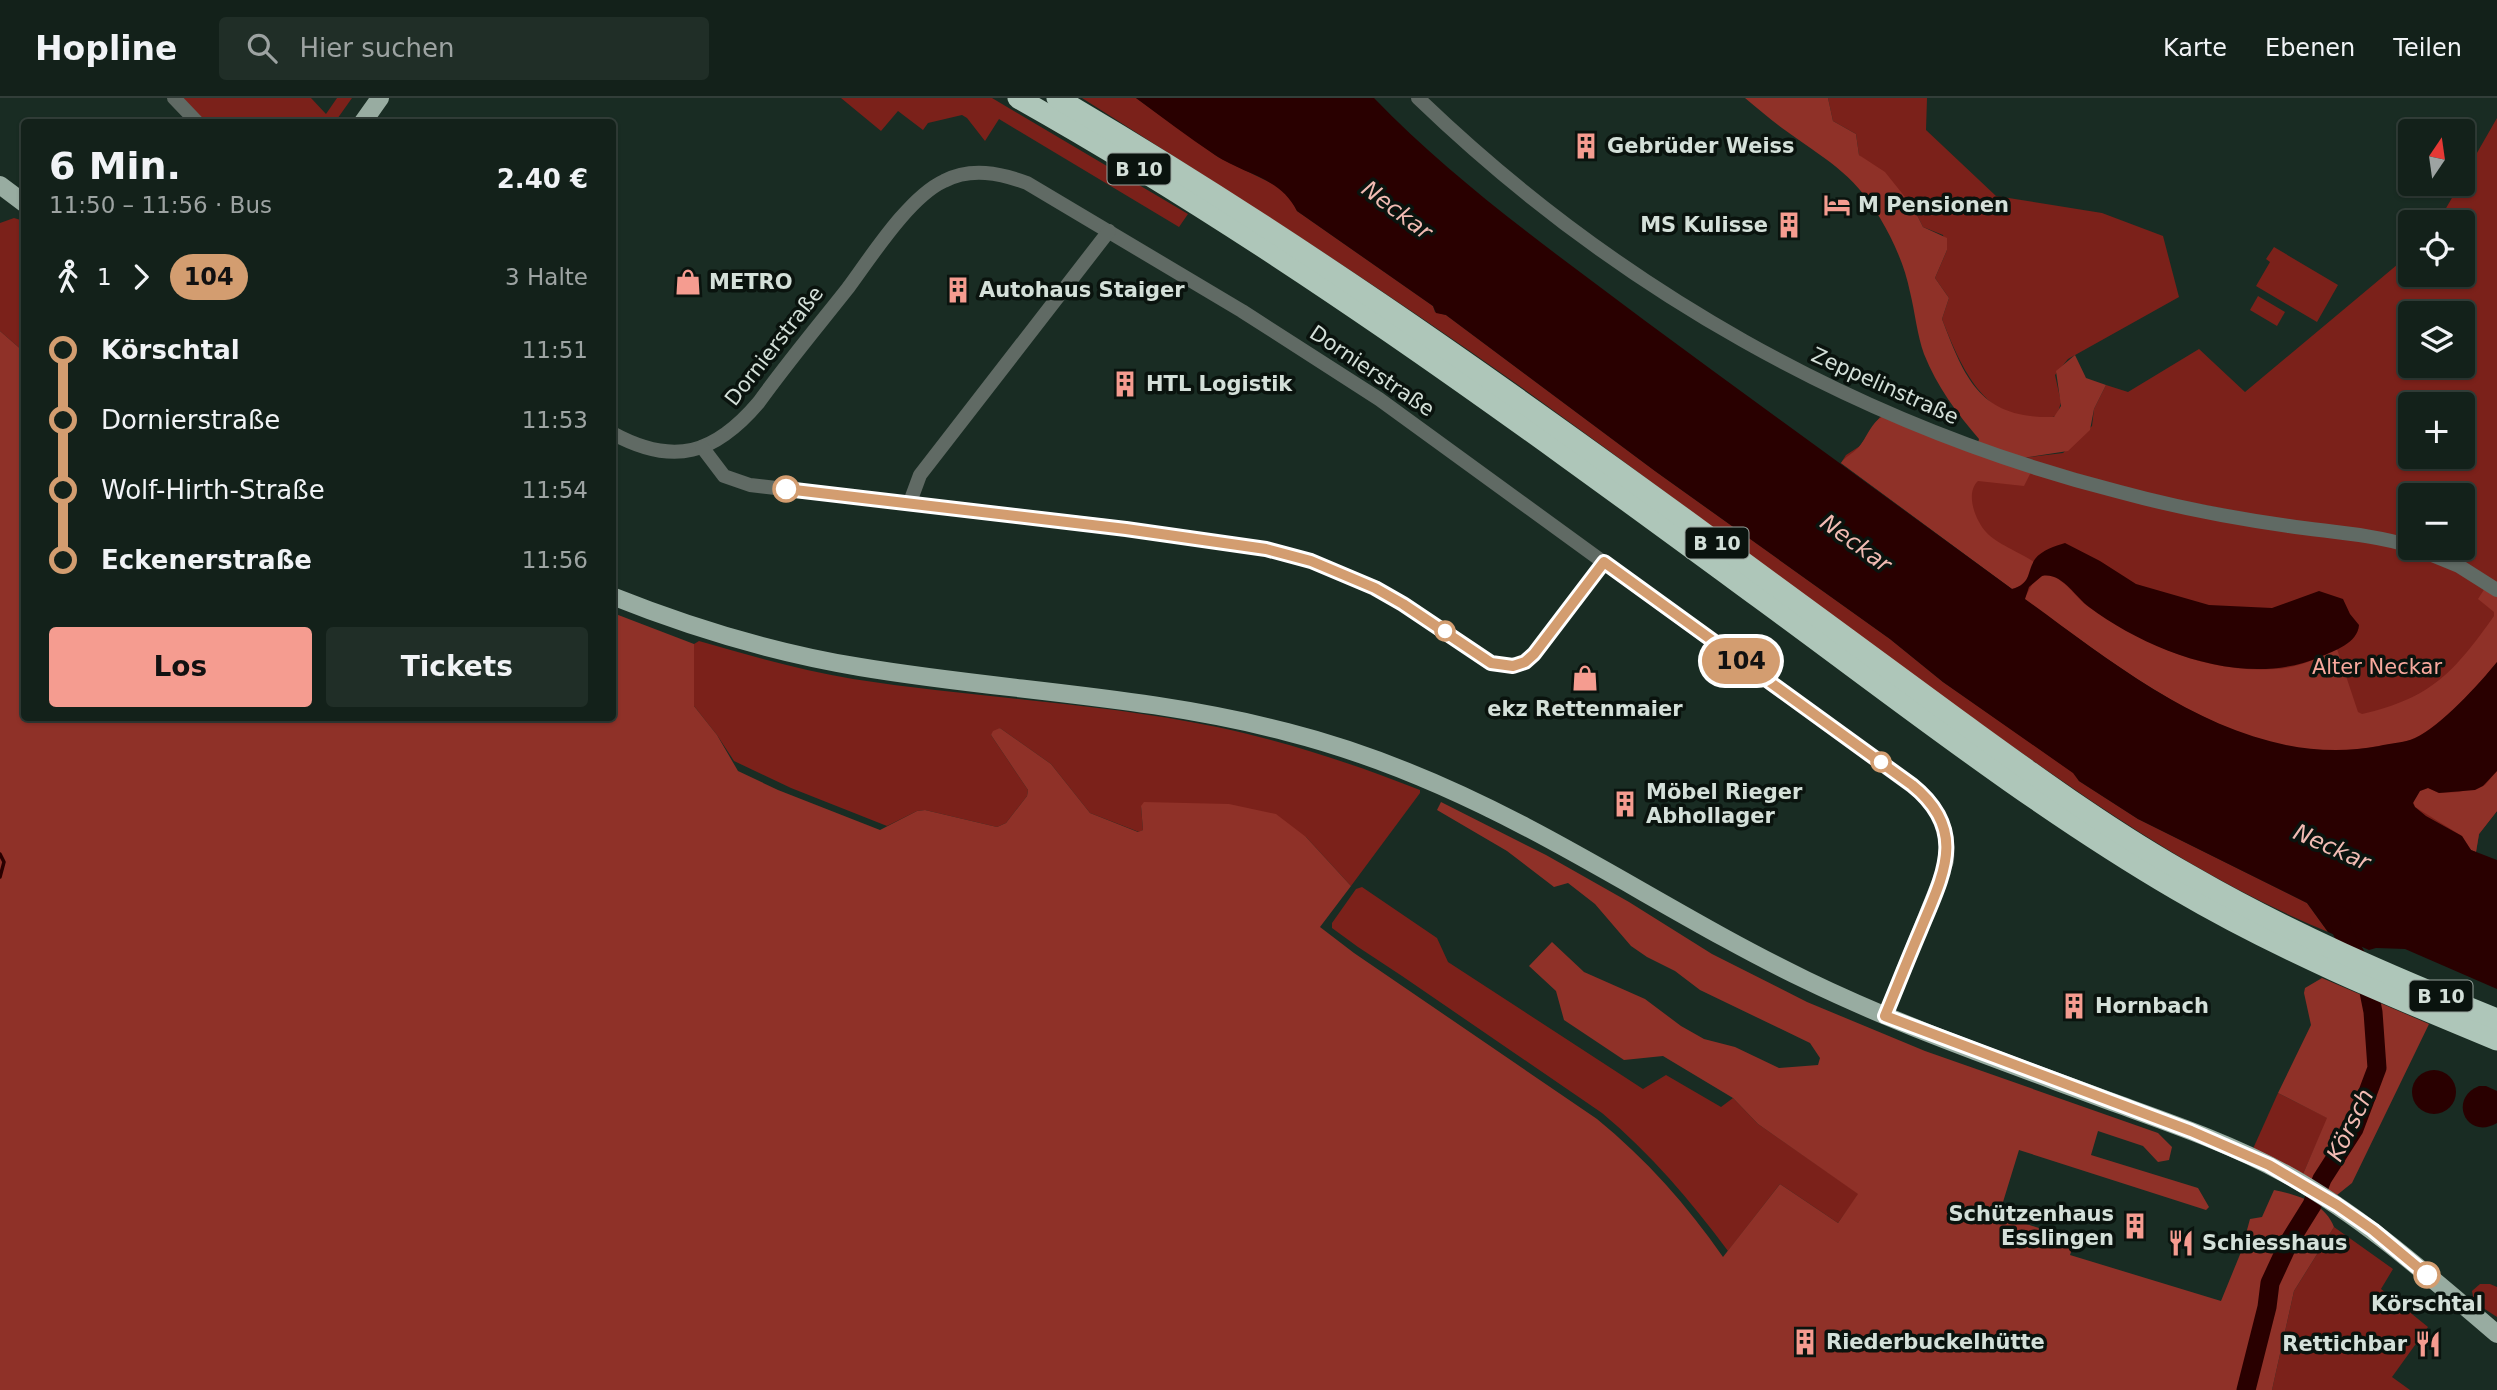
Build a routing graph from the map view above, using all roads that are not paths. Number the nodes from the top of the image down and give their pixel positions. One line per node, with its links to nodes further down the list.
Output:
1 (174, 98): 7 (street)
2 (367, 98): 8 (main road)
3 (380, 98): 9 (main road)
4 (1018, 98): 23 (highway, B 10)
5 (1057, 98): 22 (highway, B 10)
6 (1418, 98): 16 (street, Zeppelinstraße)
7 (194, 119)
8 (351, 119)
9 (365, 119)
10 (2, 191): 11 (main road)
11 (21, 201)
12 (1109, 232): 14 (street, Dornierstraße); 15 (street); 18 (street, Dornierstraße)
13 (616, 435): 14 (street, Dornierstraße)
14 (702, 447): 15 (street)
15 (909, 502): 18 (street)
16 (2398, 543)
17 (2442, 560): 19 (street)
18 (1604, 562): 21 (street, Dornierstraße)
19 (2497, 590)
20 (616, 597): 21 (main road)
21 (1885, 1016): 24 (main road)
22 (2497, 1018)
23 (2497, 1040)
24 (2493, 1329): 25 (main road)
25 (2497, 1339)

